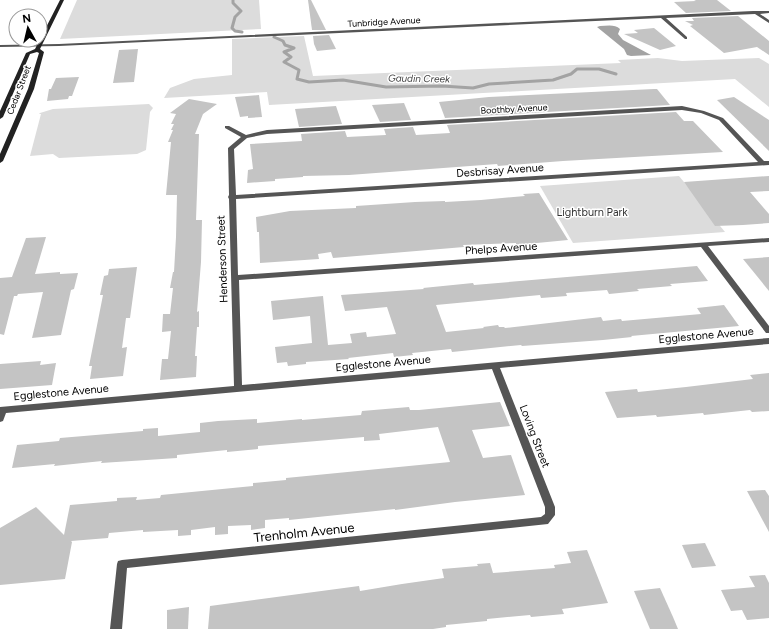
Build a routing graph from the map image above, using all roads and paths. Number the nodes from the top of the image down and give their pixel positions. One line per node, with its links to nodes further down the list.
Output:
1 (62, 0): 6 (main road, Cedar Street)
2 (755, 12): 3 (street, Tunbridge Avenue); 4 (street, Tunbridge Avenue); 5 (street)
3 (769, 12)
4 (661, 16): 7 (street); 8 (street, Tunbridge Avenue)
5 (769, 22)
6 (48, 27)
7 (685, 38)
8 (48, 47)
9 (36, 48): 11 (main road, Cedar Street)
10 (39, 48): 14 (main road, Cedar Street)
11 (0, 117)
12 (227, 127): 13 (street)
13 (245, 137): 15 (street, Boothby Avenue); 16 (street, Henderson Street)
14 (0, 161)
15 (766, 164): 16 (street, Desbrisay Avenue)
16 (231, 198): 19 (street, Henderson Street)
17 (769, 240): 18 (street, Phelps Avenue)
18 (703, 245): 19 (street, Phelps Avenue); 20 (street)
19 (234, 278): 23 (street, Henderson Street)
20 (769, 331)
21 (769, 341): 22 (street, Egglestone Avenue)
22 (495, 366): 23 (street, Egglestone Avenue); 25 (street, Loving Street)
23 (238, 388): 24 (street, Egglestone Avenue)
24 (1, 413)
25 (550, 515): 26 (street, Trenholm Avenue)
26 (116, 629)

